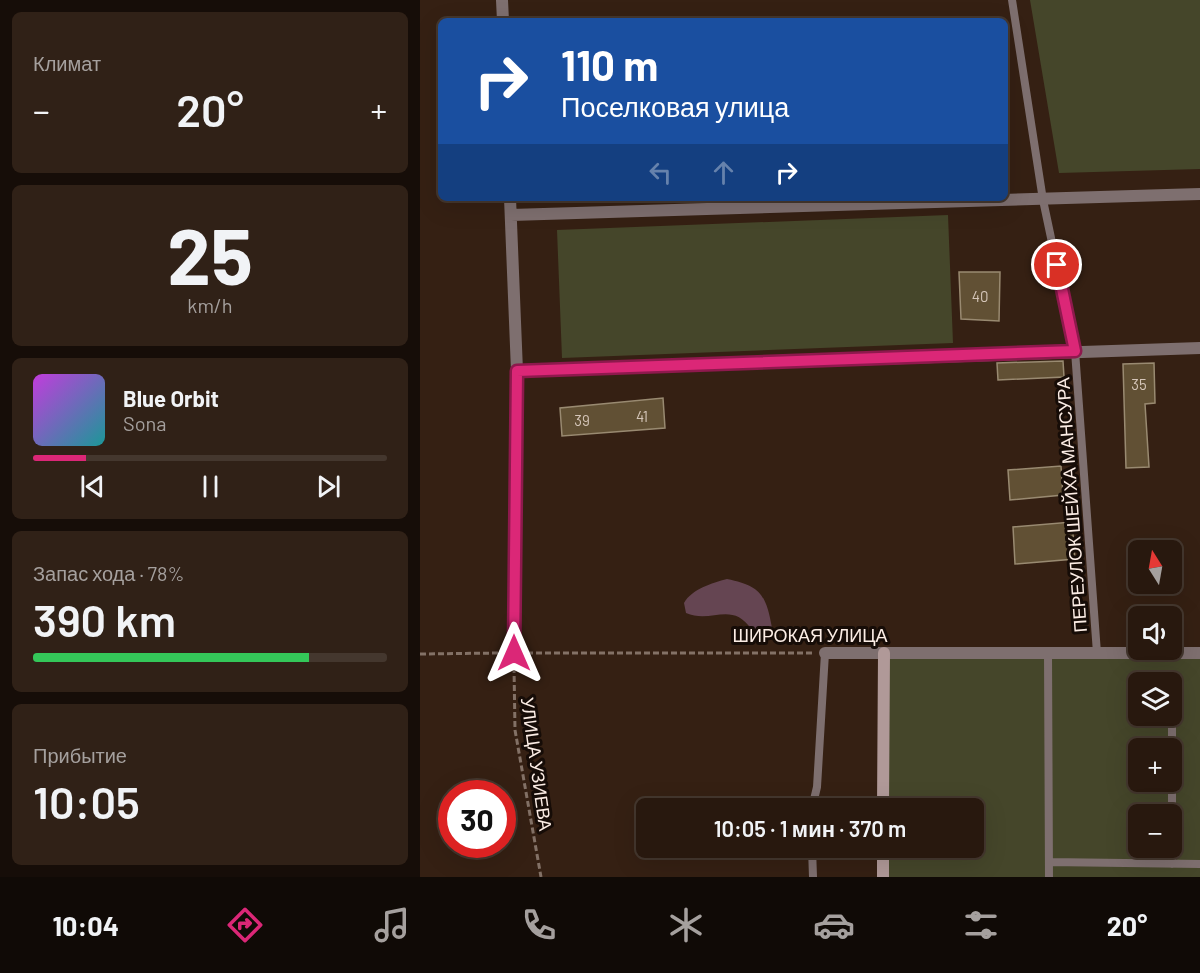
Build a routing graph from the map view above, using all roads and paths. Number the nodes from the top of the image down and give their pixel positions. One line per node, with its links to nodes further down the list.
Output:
1 (502, 0): 3 (street)
2 (1012, 0): 5 (lane, ПЕРЕУЛОК ШЕЙХА МАНСУРА)
3 (503, 18)
4 (1200, 194): 5 (street)
5 (1043, 200): 8 (street); 11 (lane, ПЕРЕУЛОК ШЕЙХА МАНСУРА)
6 (510, 201): 9 (street)
7 (1008, 201): 9 (street)
8 (1008, 201)
9 (511, 215): 12 (street)
10 (1200, 348): 11 (street)
11 (1075, 351): 12 (street); 18 (lane, ПЕРЕУЛОК ШЕЙХА МАНСУРА)
12 (517, 371): 14 (street)
13 (1200, 652): 18 (street, ШИРОКАЯ УЛИЦА)
14 (514, 653): 15 (path, ШИРОКАЯ УЛИЦА); 19 (path, ШИРОКАЯ УЛИЦА); 28 (path, УЛИЦА УЗИЕВА)
15 (825, 653): 16 (street, ШИРОКАЯ УЛИЦА); 21 (lane)
16 (884, 653): 17 (street, ШИРОКАЯ УЛИЦА); 22 (street)
17 (1048, 653): 18 (street, ШИРОКАЯ УЛИЦА); 25 (lane)
18 (1097, 653)
19 (420, 654)
20 (1172, 726): 26 (lane)
21 (815, 798)
22 (883, 798)
23 (812, 858): 29 (lane)
24 (883, 858): 30 (street)
25 (1048, 862): 26 (lane); 31 (lane)
26 (1172, 864): 27 (lane)
27 (1200, 864)
28 (541, 877)
29 (813, 877)
30 (883, 877)
31 (1049, 877)

